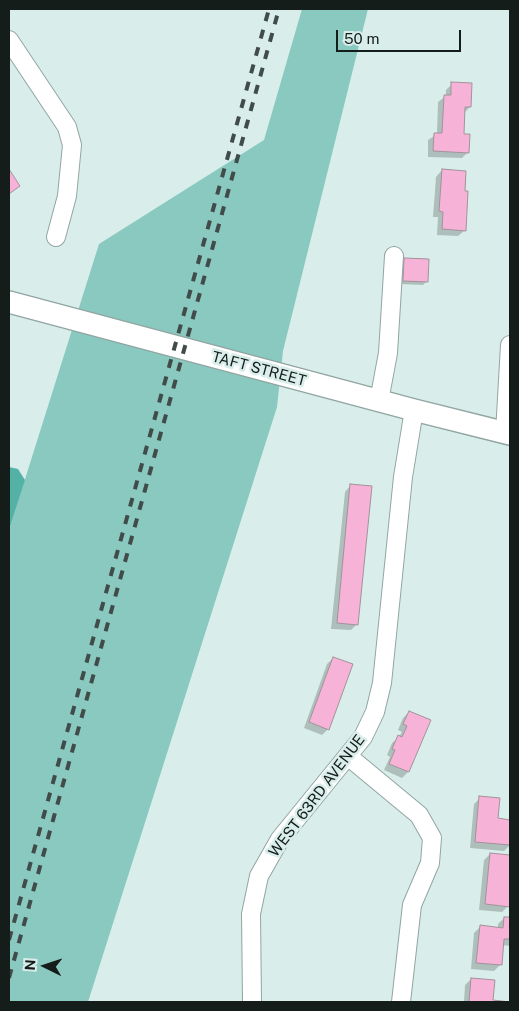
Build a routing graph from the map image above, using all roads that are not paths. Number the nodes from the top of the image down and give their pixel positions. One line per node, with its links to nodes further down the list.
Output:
1 (9, 40): 2 (street)
2 (56, 237)
3 (394, 256): 6 (street)
4 (9, 302): 6 (main road, TAFT STREET)
5 (510, 345): 8 (street)
6 (379, 401): 7 (main road, TAFT STREET)
7 (414, 410): 8 (main road, TAFT STREET); 9 (street, WEST 63RD AVENUE)
8 (508, 433)
9 (349, 757): 10 (street, WEST 63RD AVENUE); 11 (street)
10 (252, 1002)
11 (401, 1002)

